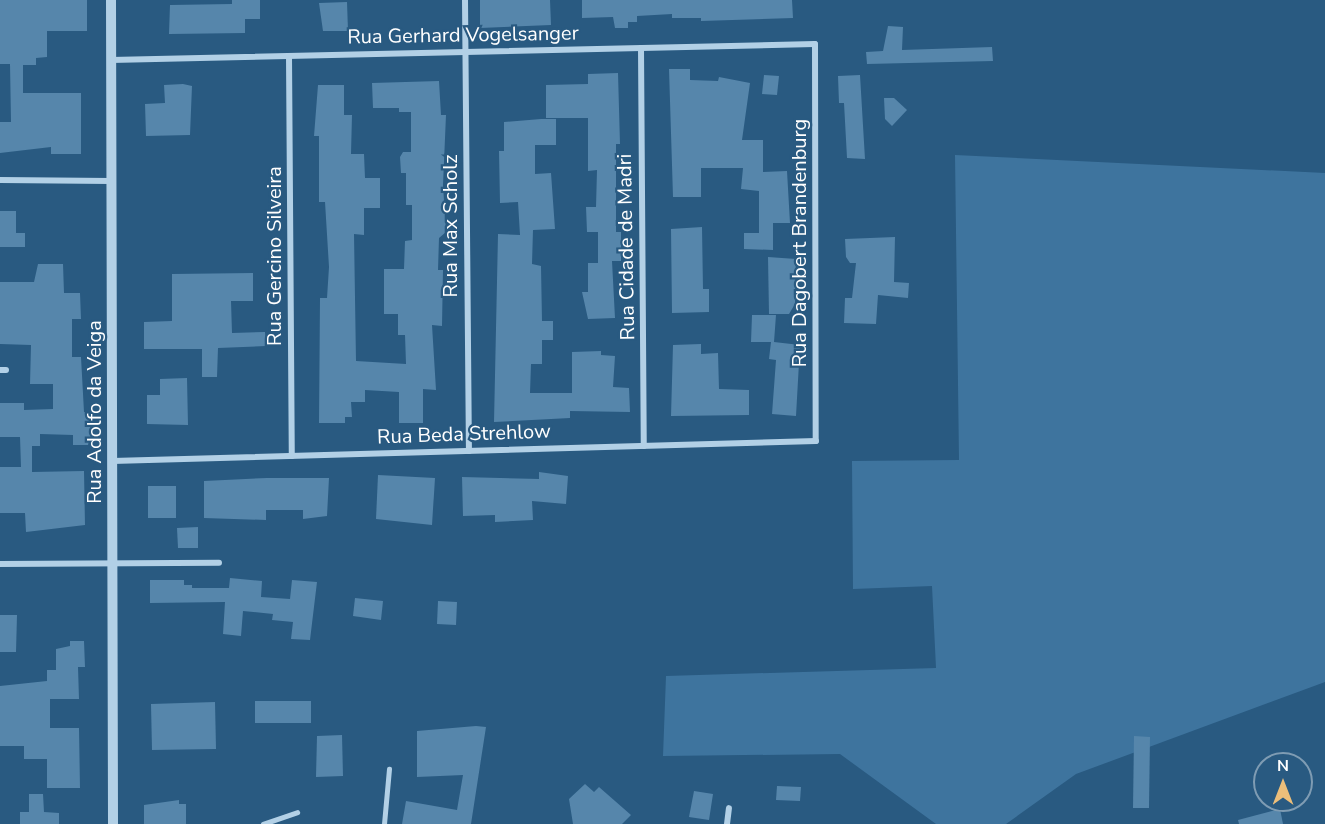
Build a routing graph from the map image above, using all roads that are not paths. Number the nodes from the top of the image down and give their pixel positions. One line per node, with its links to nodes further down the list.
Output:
1 (111, 0): 7 (street, Rua Adolfo da Veiga)
2 (465, 0): 5 (street, Rua Max Scholz)
3 (815, 44): 4 (street, Rua Gerhard Vogelsanger); 10 (street, Rua Dagobert Brandenburg)
4 (641, 48): 5 (street, Rua Gerhard Vogelsanger); 11 (street, Rua Cidade de Madri)
5 (465, 52): 6 (street, Rua Gerhard Vogelsanger); 12 (street, Rua Max Scholz)
6 (289, 56): 7 (street, Rua Gerhard Vogelsanger); 13 (street, Rua Gercino Silveira)
7 (111, 60): 9 (street, Rua Adolfo da Veiga)
8 (0, 180): 9 (street)
9 (111, 181): 14 (street, Rua Adolfo da Veiga)
10 (816, 441): 11 (street, Rua Beda Strehlow)
11 (644, 446): 12 (street, Rua Beda Strehlow)
12 (469, 451): 13 (street, Rua Beda Strehlow)
13 (292, 456): 14 (street, Rua Beda Strehlow)
14 (112, 460): 16 (street, Rua Adolfo da Veiga)
15 (219, 562): 16 (street)
16 (112, 563): 17 (street); 21 (street, Rua Adolfo da Veiga)
17 (0, 564)
18 (389, 769): 23 (lane)
19 (729, 808): 24 (street)
20 (297, 812): 22 (lane)
21 (113, 824)
22 (263, 824)
23 (384, 824)
24 (727, 824)

